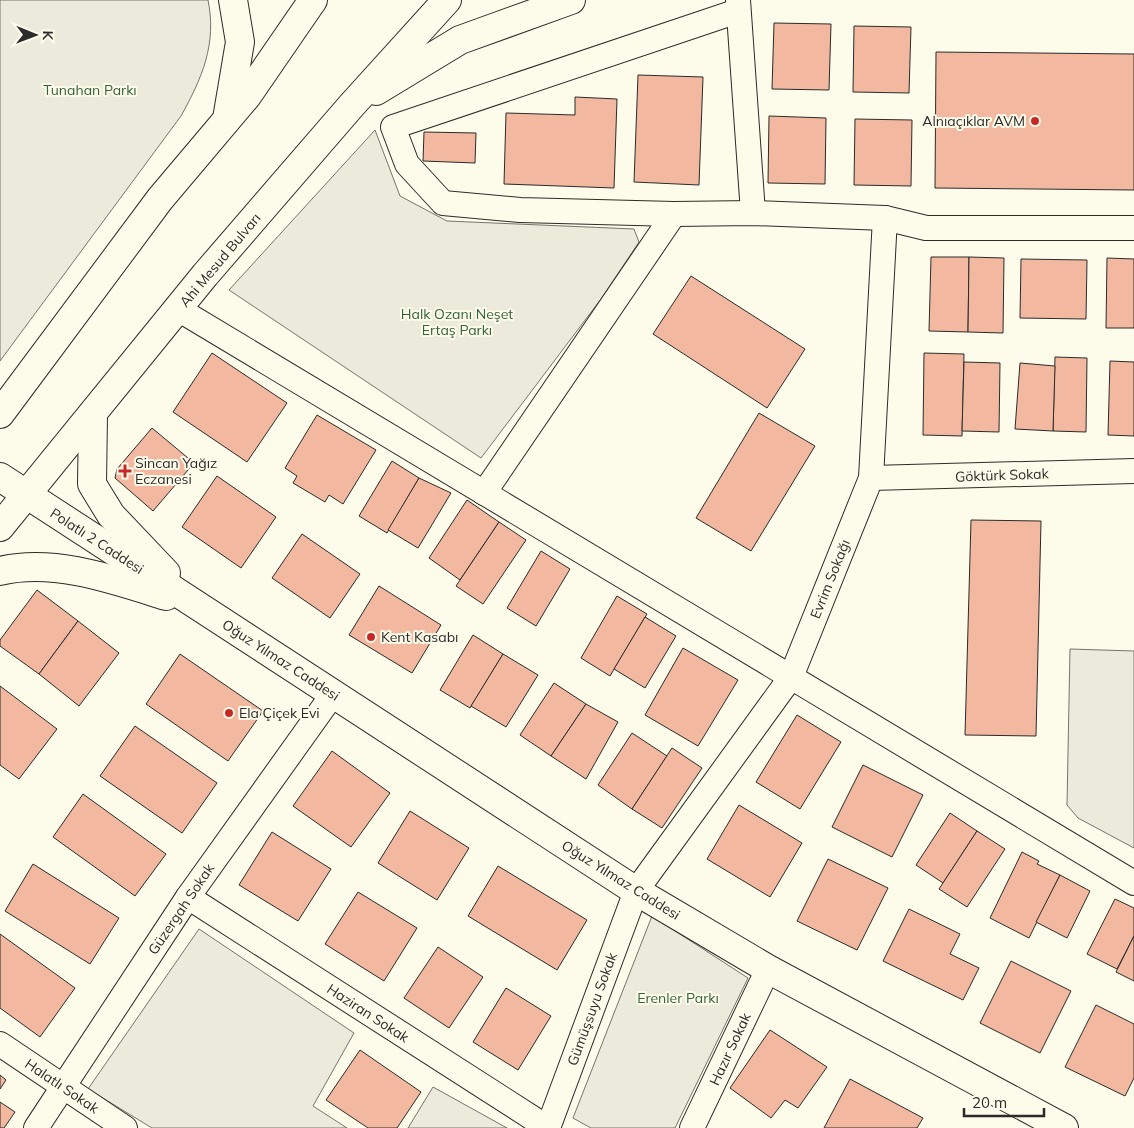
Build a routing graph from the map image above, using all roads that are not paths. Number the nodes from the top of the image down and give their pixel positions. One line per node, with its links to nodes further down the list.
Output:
1 (233, 0): 7 (main road)
2 (313, 0): 7 (main road)
3 (447, 0): 6 (main road, Ahi Mesud Bulvarı)
4 (572, 0): 6 (main road)
5 (738, 6): 8 (street); 9 (street)
6 (351, 106): 12 (main road, Ahi Mesud Bulvarı)
7 (226, 121): 13 (main road)
8 (753, 213): 9 (street); 10 (street)
9 (674, 214): 18 (street)
10 (885, 218): 11 (street); 17 (street, Evrim Sokağı)
11 (1134, 228)
12 (178, 309): 14 (main road, Ahi Mesud Bulvarı); 18 (street)
13 (0, 414)
14 (92, 415): 19 (main road, Ahi Mesud Bulvarı); 22 (main road)
15 (1134, 471): 17 (street, Göktürk Sokak)
16 (0, 477): 19 (main road, Polatlı 2 Caddesi)
17 (870, 478): 23 (street, Evrim Sokağı)
18 (484, 493): 23 (street)
19 (27, 495): 20 (main road, Ahi Mesud Bulvarı); 22 (main road, Polatlı 2 Caddesi)
20 (0, 527)
21 (0, 571): 22 (main road)
22 (194, 604): 24 (main road, Oğuz Yılmaz Caddesi)
23 (791, 677): 25 (street); 26 (street, Evrim Sokağı)
24 (333, 694): 26 (main road, Oğuz Yılmaz Caddesi); 27 (street, Güzergah Sokak)
25 (1134, 883)
26 (636, 891): 28 (main road, Oğuz Yılmaz Caddesi); 33 (street, Gümüşsuyu Sokak)
27 (188, 897): 30 (street, Güzergah Sokak); 33 (street, Haziran Sokak)
28 (768, 969): 34 (street, Hazır Sokak); 35 (main road, Oğuz Yılmaz Caddesi)
29 (0, 1044): 30 (street, Halatlı Sokak)
30 (62, 1087): 31 (street, Güzergah Sokak); 32 (street, Halatlı Sokak)
31 (36, 1128)
32 (125, 1128)
33 (548, 1128)
34 (692, 1128)
35 (1064, 1128)

